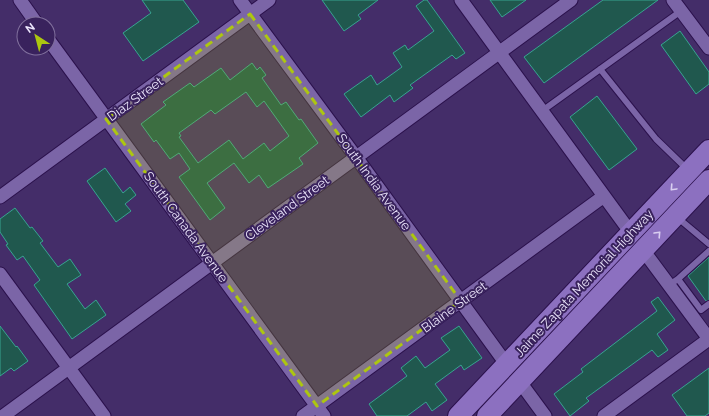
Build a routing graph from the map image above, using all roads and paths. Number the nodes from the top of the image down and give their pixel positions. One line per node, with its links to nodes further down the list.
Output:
1 (20, 0): 8 (street)
2 (240, 0): 7 (street, South India Avenue)
3 (269, 0): 7 (street, Diaz Street)
4 (461, 0): 11 (street)
5 (571, 0): 11 (street, Cleveland Street)
6 (677, 5): 9 (street); 12 (lane)
7 (250, 14): 14 (street, Diaz Street); 16 (street, South India Avenue)
8 (31, 16)
9 (709, 48)
10 (56, 50): 14 (street, South Canada Avenue)
11 (499, 52): 13 (street); 16 (street, Cleveland Street)
12 (600, 69): 13 (lane); 17 (lane)
13 (542, 111): 19 (street)
14 (106, 119): 20 (street, Diaz Street); 26 (street, South Canada Avenue)
15 (709, 150): 17 (main road, Jaime Zapata Memorial Highway)
16 (356, 157): 26 (street, Cleveland Street); 29 (street, South India Avenue)
17 (689, 172): 22 (main road, Jaime Zapata Memorial Highway, one-way to 22)
18 (709, 180): 21 (main road, Jaime Zapata Memorial Highway)
19 (604, 196): 22 (street); 29 (street, Blaine Street)
20 (0, 197)
21 (675, 216): 23 (lane); 24 (main road, Jaime Zapata Memorial Highway, one-way to 21)
22 (631, 233): 32 (main road, Jaime Zapata Memorial Highway); 34 (main road)
23 (709, 244)
24 (643, 250): 28 (street); 34 (main road, Jaime Zapata Memorial Highway)
25 (709, 251): 28 (lane)
26 (212, 262): 33 (street, Cleveland Street); 35 (street, South Canada Avenue)
27 (0, 274): 33 (street)
28 (673, 282): 30 (lane); 31 (street)
29 (461, 301): 32 (street, South India Avenue); 35 (street, Blaine Street)
30 (709, 304)
31 (709, 339): 43 (street)
32 (507, 365): 40 (main road, Jaime Zapata Memorial Highway); 41 (main road)
33 (69, 368): 37 (street, Cleveland Street); 38 (street)
34 (520, 382): 36 (street); 42 (main road, Jaime Zapata Memorial Highway)
35 (320, 411): 39 (street, Blaine Street)
36 (541, 415)
37 (3, 416)
38 (104, 416)
39 (303, 416)
40 (458, 416)
41 (474, 416)
42 (487, 416)
43 (604, 416)

